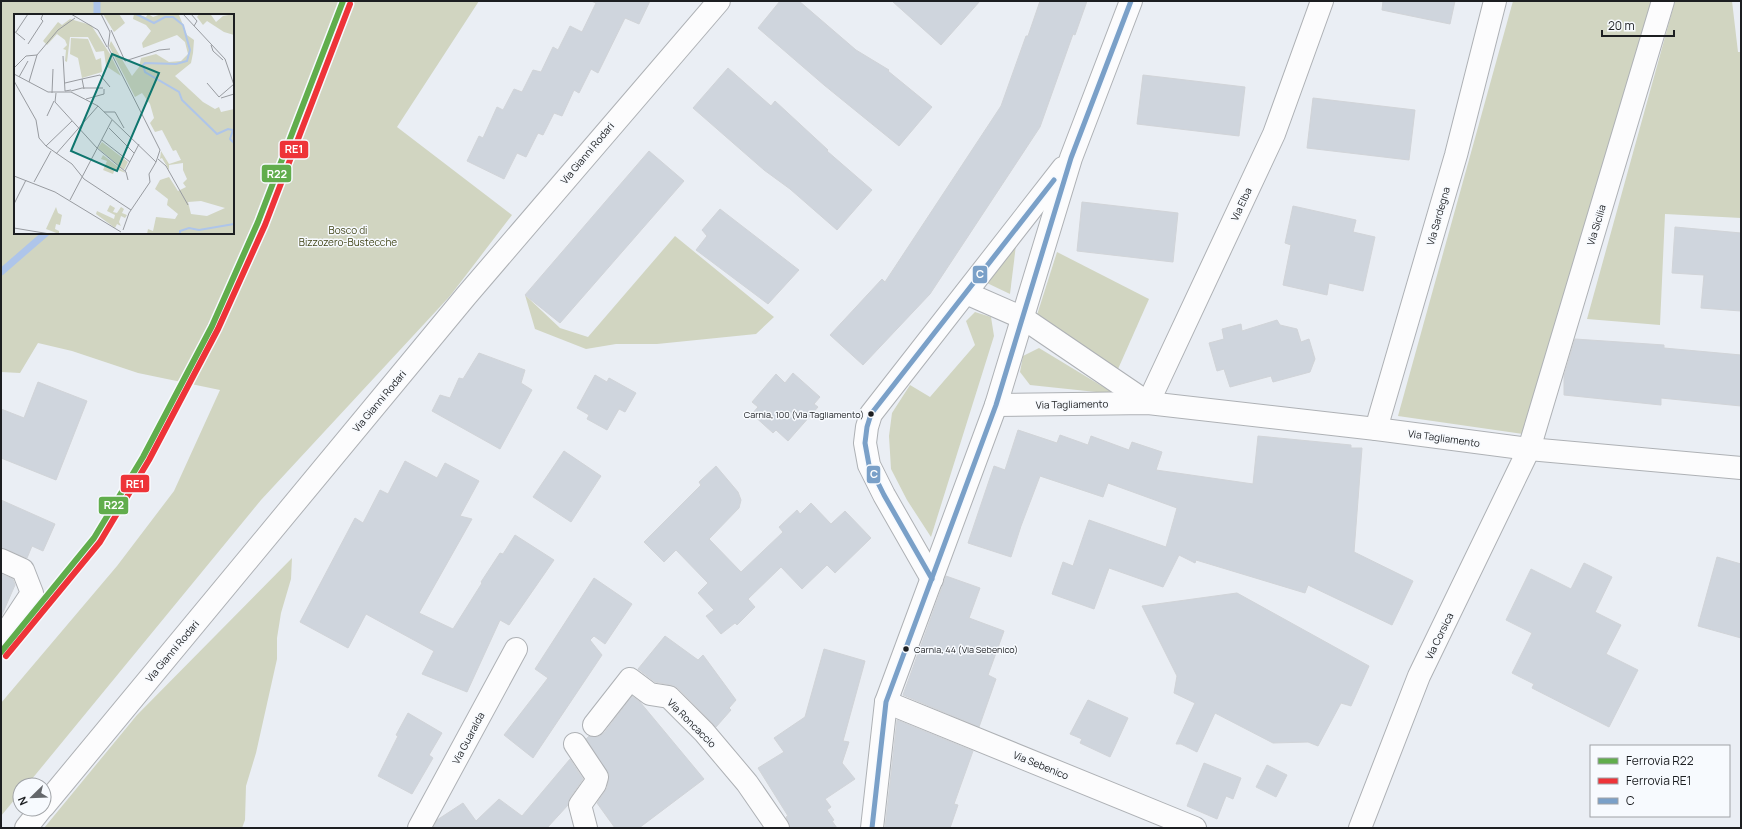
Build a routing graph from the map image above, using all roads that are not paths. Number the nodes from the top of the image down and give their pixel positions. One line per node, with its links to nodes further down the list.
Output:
1 (719, 1): 21 (street, Via Gianni Rodari)
2 (1131, 1): 6 (street)
3 (1322, 1): 9 (street, Via Elba)
4 (1496, 1): 11 (street, Via Sardegna)
5 (1663, 1): 12 (street, Via Sicilia)
6 (1071, 158): 7 (street); 8 (street)
7 (966, 293): 8 (street, Via Tagliamento); 15 (street)
8 (1023, 318): 9 (street, Via Tagliamento); 10 (street)
9 (1148, 403): 10 (street, Via Tagliamento); 11 (street, Via Tagliamento)
10 (996, 405): 15 (street)
11 (1376, 429): 12 (street, Via Tagliamento)
12 (1529, 450): 13 (street, Via Tagliamento); 29 (street, Via Corsica)
13 (1741, 468)
14 (1, 560): 16 (street)
15 (932, 579): 18 (street)
16 (1, 640)
17 (516, 649): 24 (street, Via Guaralda)
18 (886, 702): 27 (street); 28 (street, Via Sebenico)
19 (594, 725): 26 (street, Via Roncaccio)
20 (575, 744): 25 (street)
21 (52, 796)
22 (35, 817): 23 (street)
23 (26, 828)
24 (419, 828)
25 (586, 828)
26 (778, 828)
27 (872, 828)
28 (1196, 828)
29 (1360, 828)

